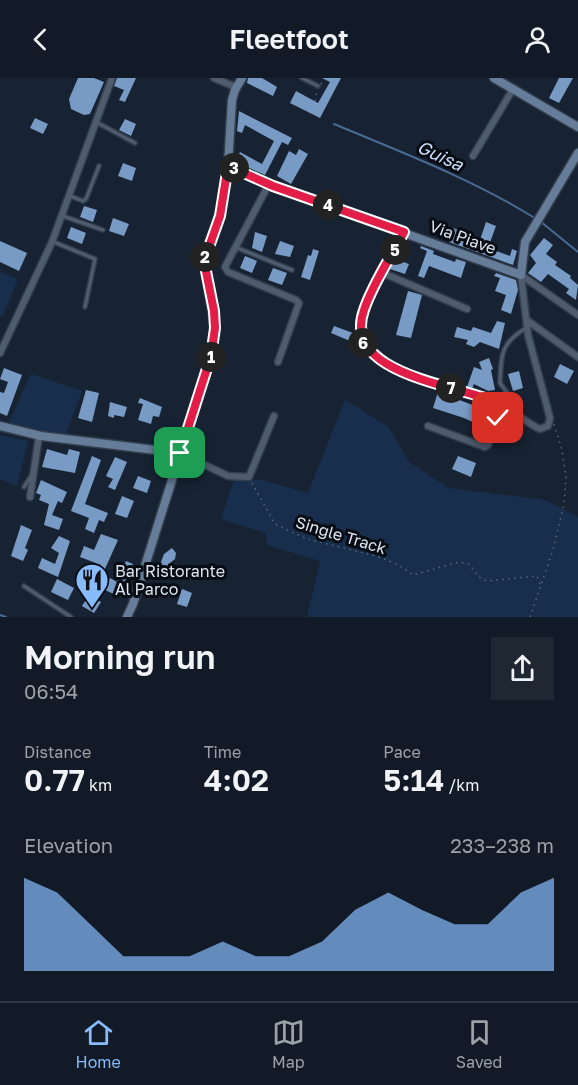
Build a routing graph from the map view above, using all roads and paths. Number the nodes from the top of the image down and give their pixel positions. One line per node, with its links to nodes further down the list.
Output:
1 (111, 78): 9 (street)
2 (214, 78): 8 (street)
3 (242, 78): 8 (street)
4 (302, 78): 6 (lane)
5 (494, 78): 7 (street)
6 (318, 86)
7 (513, 89): 10 (street); 13 (street)
8 (235, 90): 15 (street)
9 (95, 121): 11 (lane); 17 (street)
10 (578, 127)
11 (135, 143)
12 (578, 153): 25 (street)
13 (473, 156)
14 (99, 166): 17 (lane)
15 (228, 166): 16 (street, Via Piave); 40 (street)
16 (269, 184): 20 (street, Via Piave); 22 (street)
17 (68, 195): 18 (street)
18 (61, 215): 19 (lane); 21 (street)
19 (103, 230)
20 (404, 232): 24 (street); 25 (street, Via Piave)
21 (52, 242): 26 (lane); 30 (street)
22 (234, 247): 23 (lane); 32 (street)
23 (291, 270)
24 (382, 273): 27 (street); 34 (street)
25 (521, 275): 28 (street, Via Piave); 29 (street)
26 (85, 307)
27 (467, 309)
28 (578, 315)
29 (528, 324): 31 (street); 33 (lane); 36 (street)
30 (0, 353)
31 (578, 357)
32 (278, 362)
33 (513, 404)
34 (503, 405): 36 (street); 38 (street)
35 (274, 416): 42 (street)
36 (550, 423): 46 (path)
37 (0, 426): 39 (street)
38 (428, 426)
39 (39, 436): 40 (street); 41 (street)
40 (180, 453): 42 (street); 48 (street)
41 (32, 474): 43 (lane); 44 (street)
42 (249, 477): 46 (path, Single Track)
43 (24, 487)
44 (30, 497)
45 (24, 586): 47 (lane)
46 (541, 587): 49 (path)
47 (71, 617)
48 (127, 617)
49 (530, 617)

